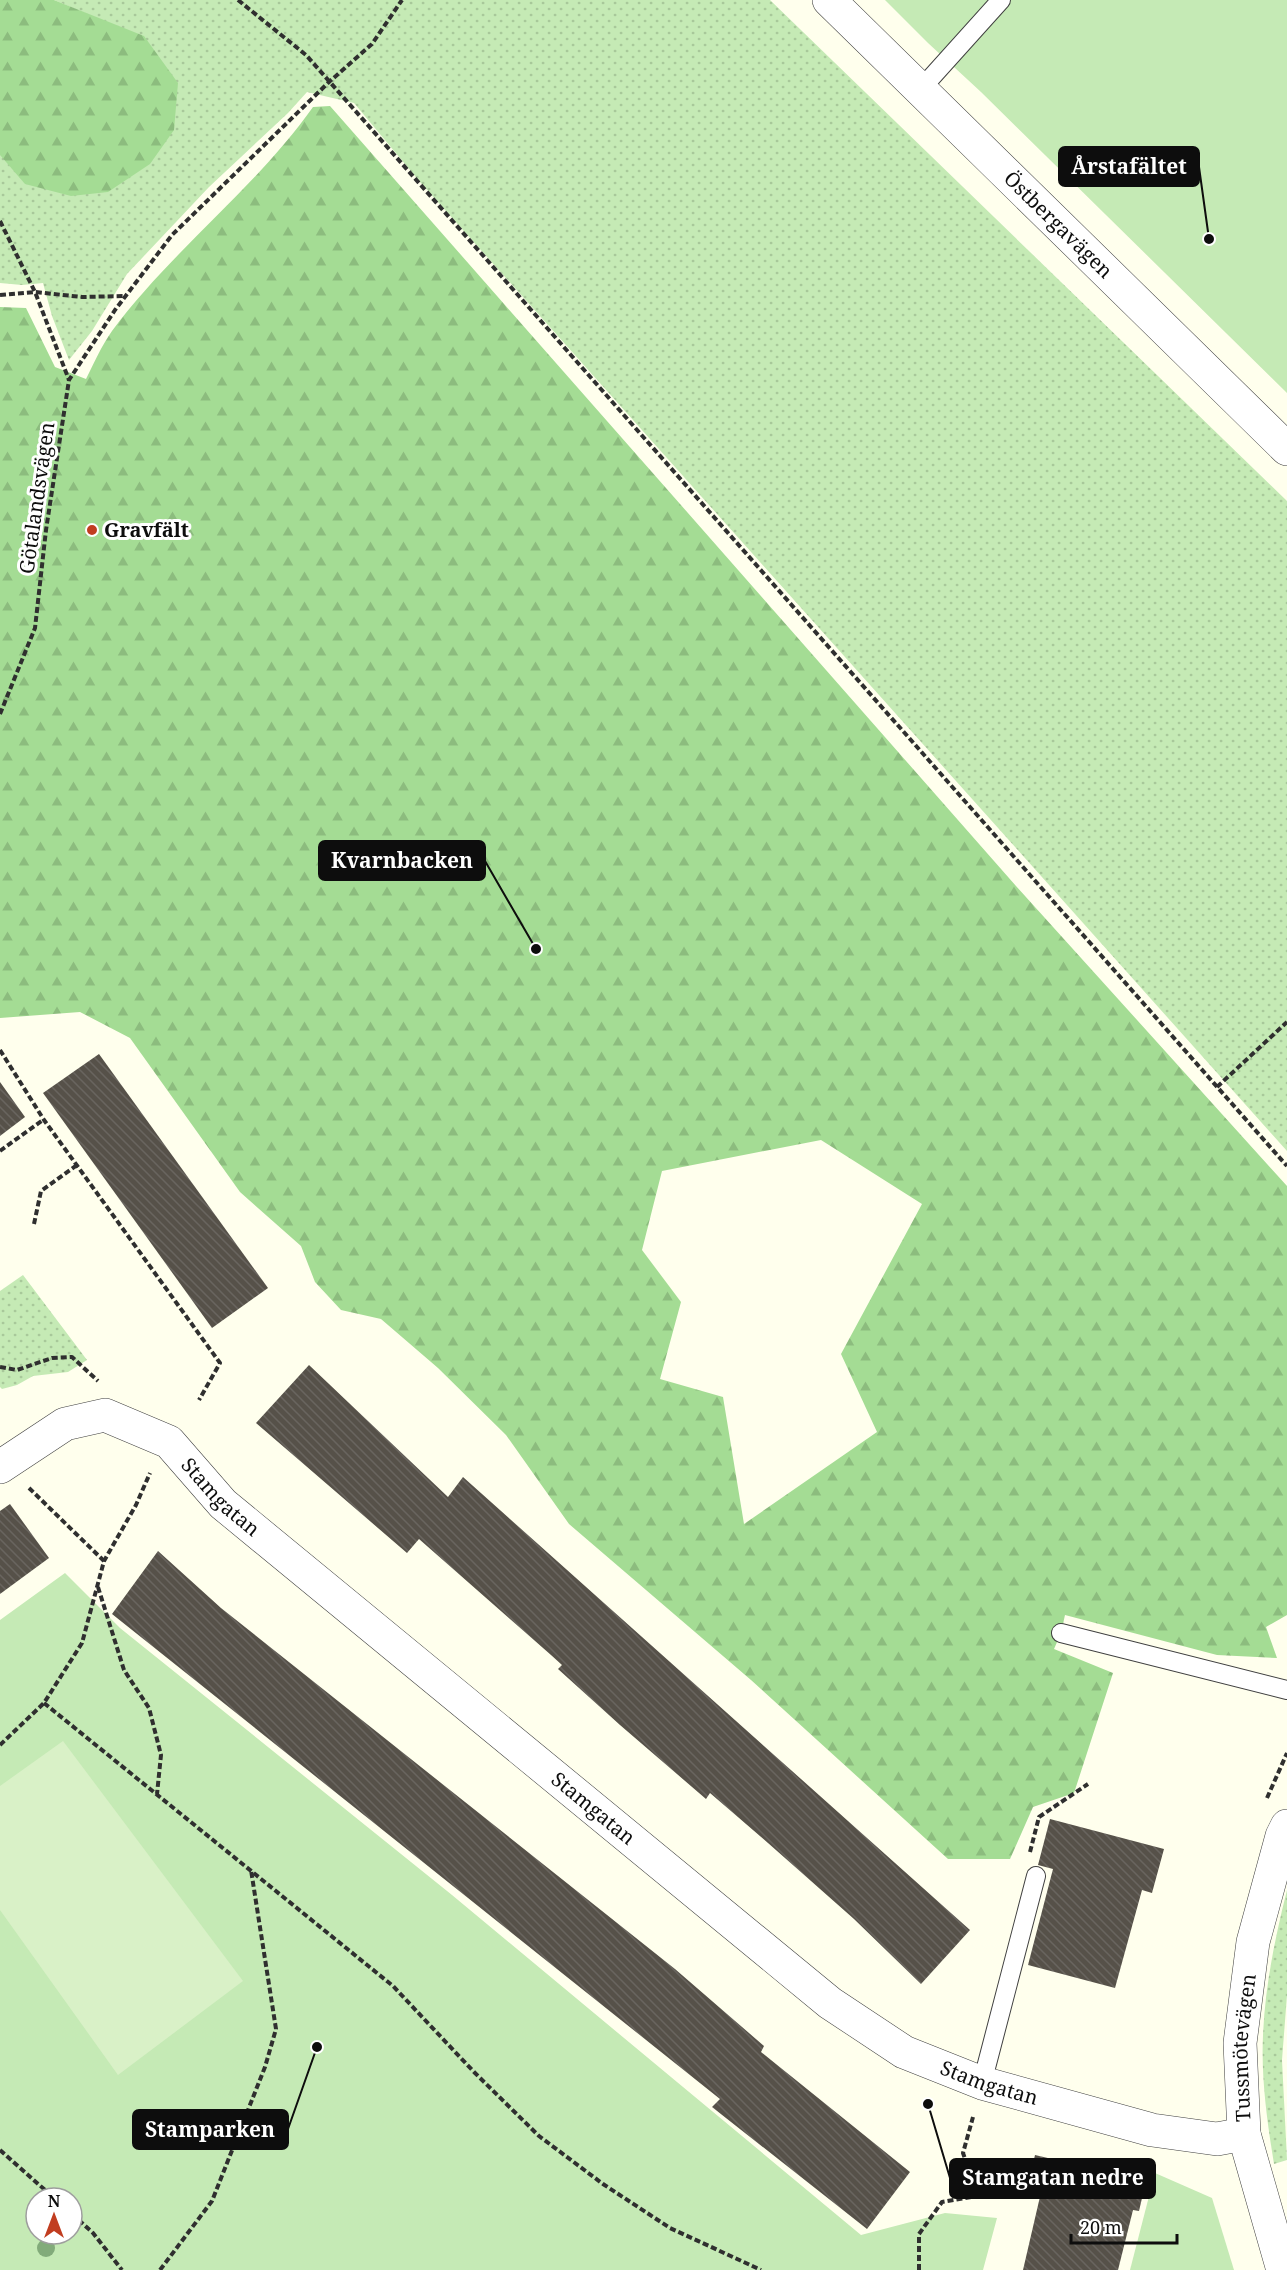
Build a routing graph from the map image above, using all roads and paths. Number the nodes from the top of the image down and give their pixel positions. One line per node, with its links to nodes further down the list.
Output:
1 (238, 0): 5 (path)
2 (402, 0): 5 (path, Götalandsvägen)
3 (830, 0): 6 (street, Östbergavägen)
4 (997, 3): 6 (lane)
5 (329, 82): 10 (path, Götalandsvägen); 16 (path)
6 (920, 90): 12 (street, Östbergavägen)
7 (0, 222): 8 (path)
8 (34, 292): 9 (path); 10 (path); 11 (path)
9 (0, 295)
10 (126, 296): 11 (path, Götalandsvägen)
11 (69, 380): 13 (path, Götalandsvägen)
12 (1287, 449)
13 (0, 714)
14 (1287, 1022): 16 (path)
15 (0, 1050): 17 (path)
16 (1217, 1087): 20 (path)
17 (44, 1120): 18 (path); 19 (path)
18 (0, 1151)
19 (77, 1165): 21 (path); 22 (path)
20 (1287, 1166)
21 (34, 1224)
22 (199, 1400)
23 (150, 1472): 25 (path)
24 (12, 1475): 25 (path); 37 (street, Stamgatan)
25 (104, 1561): 26 (path)
26 (98, 1585): 29 (path); 32 (path)
27 (1061, 1633): 28 (lane)
28 (1287, 1690)
29 (44, 1703): 30 (path); 32 (path)
30 (0, 1745)
31 (1088, 1785): 33 (path)
32 (157, 1795): 35 (path)
33 (1039, 1816)
34 (1287, 1826): 38 (street, Tussmötevägen)
35 (251, 1870): 43 (path); 44 (path)
36 (1036, 1876): 37 (lane)
37 (982, 2084): 38 (street, Stamgatan); 45 (path)
38 (1244, 2134): 46 (street, Tussmötevägen)
39 (0, 2150): 40 (path)
40 (40, 2186)
41 (84, 2225): 42 (path)
42 (122, 2270)
43 (160, 2270)
44 (761, 2270)
45 (919, 2270)
46 (1283, 2270)

